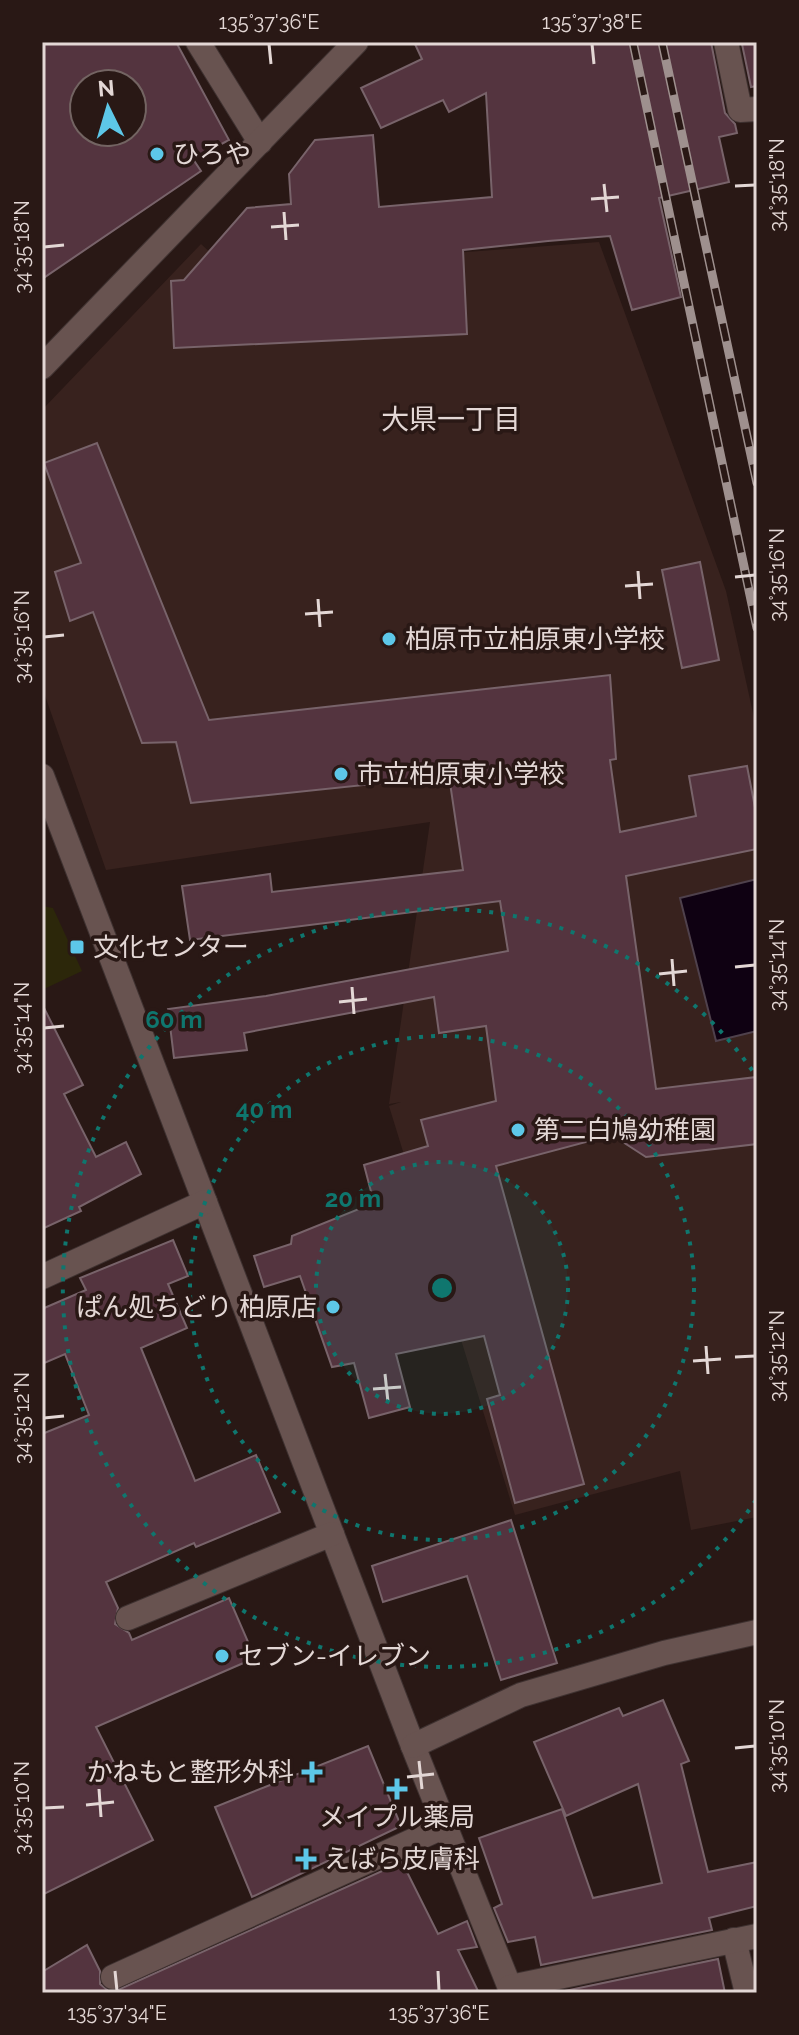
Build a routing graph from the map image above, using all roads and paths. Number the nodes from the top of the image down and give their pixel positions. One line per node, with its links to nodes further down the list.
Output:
1 (198, 42): 5 (street)
2 (356, 42): 5 (street)
3 (726, 42): 4 (street)
4 (757, 109)
5 (260, 142): 6 (street)
6 (42, 367)
7 (44, 787): 8 (street)
8 (205, 1202): 9 (street); 10 (street)
9 (42, 1277)
10 (332, 1534): 11 (street); 13 (street)
11 (128, 1618)
12 (757, 1632): 13 (street)
13 (413, 1746): 14 (street)
14 (445, 1826): 16 (street); 17 (street)
15 (746, 1938): 17 (street); 18 (street)
16 (113, 1977)
17 (511, 1990)
18 (747, 1993)

